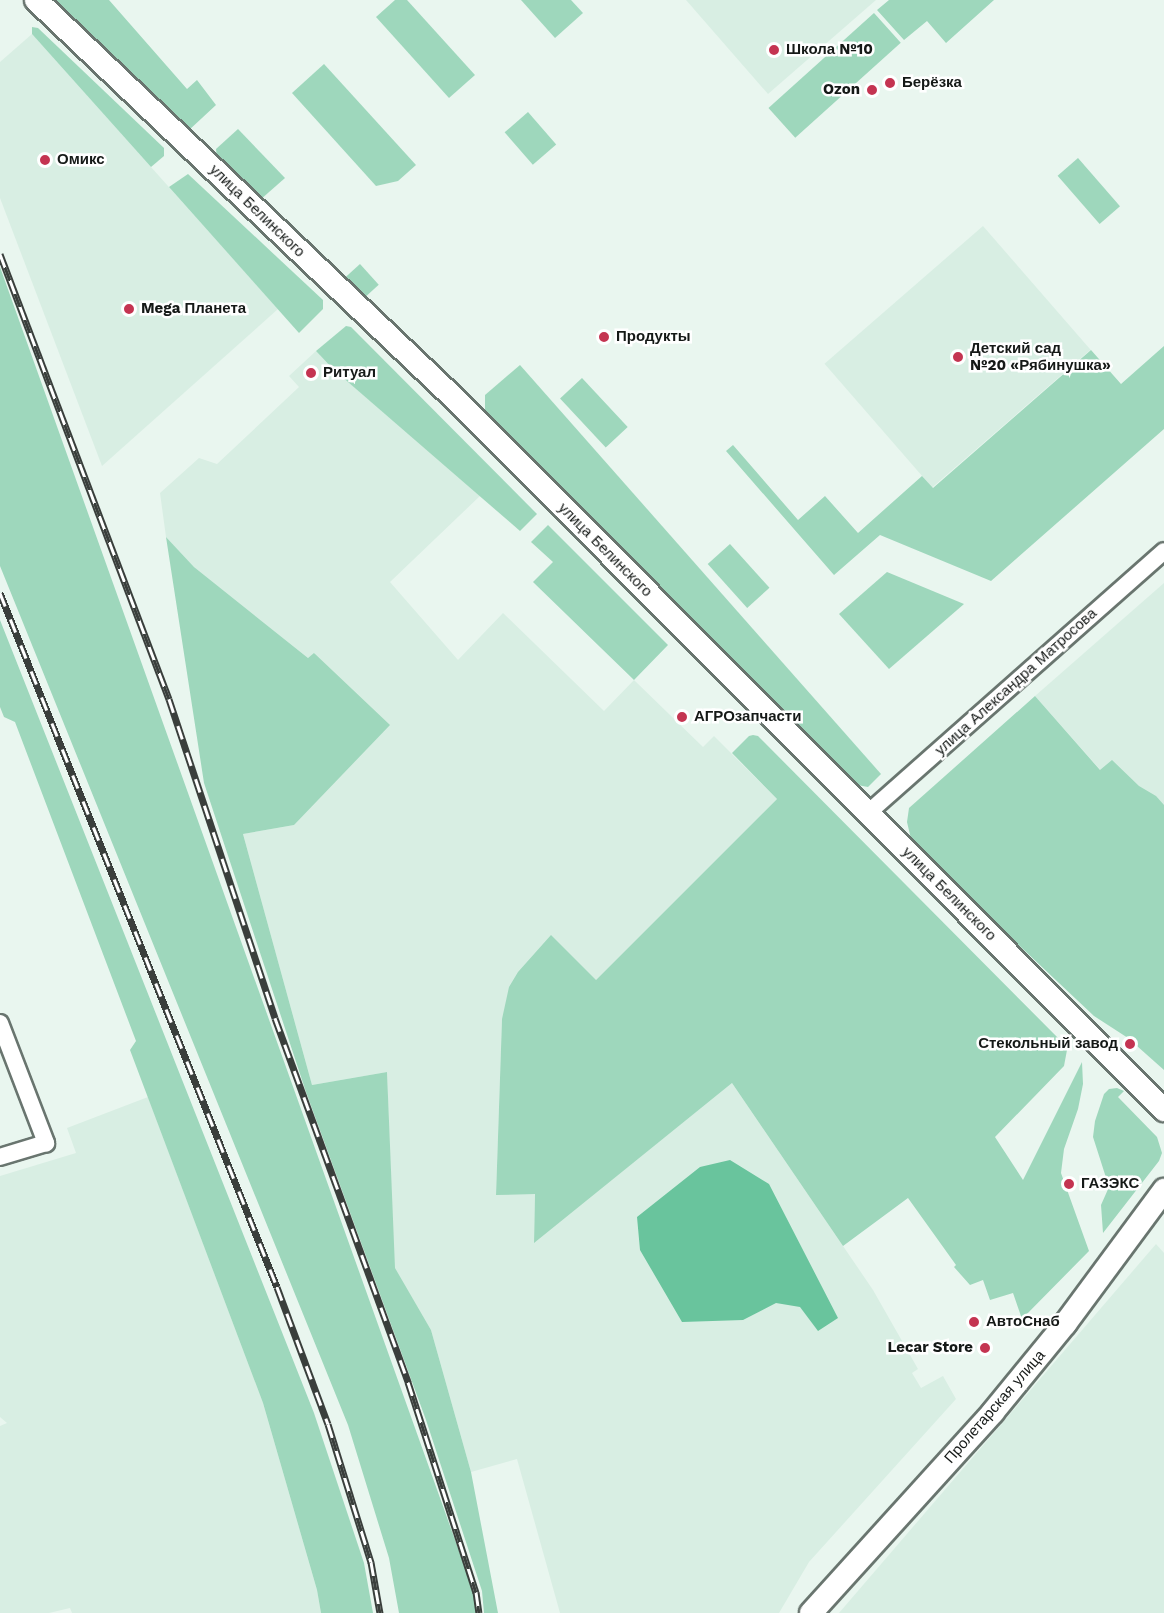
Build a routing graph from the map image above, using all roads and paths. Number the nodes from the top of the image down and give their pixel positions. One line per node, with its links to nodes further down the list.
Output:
1 (36, 0): 3 (street, улица Белинского)
2 (1164, 551): 3 (street, улица Александра Матросова)
3 (868, 813): 5 (street, улица Белинского)
4 (0, 1023): 6 (street)
5 (1164, 1110)
6 (0, 1157)
7 (1164, 1190): 8 (street, Пролетарская улица)
8 (811, 1613)

